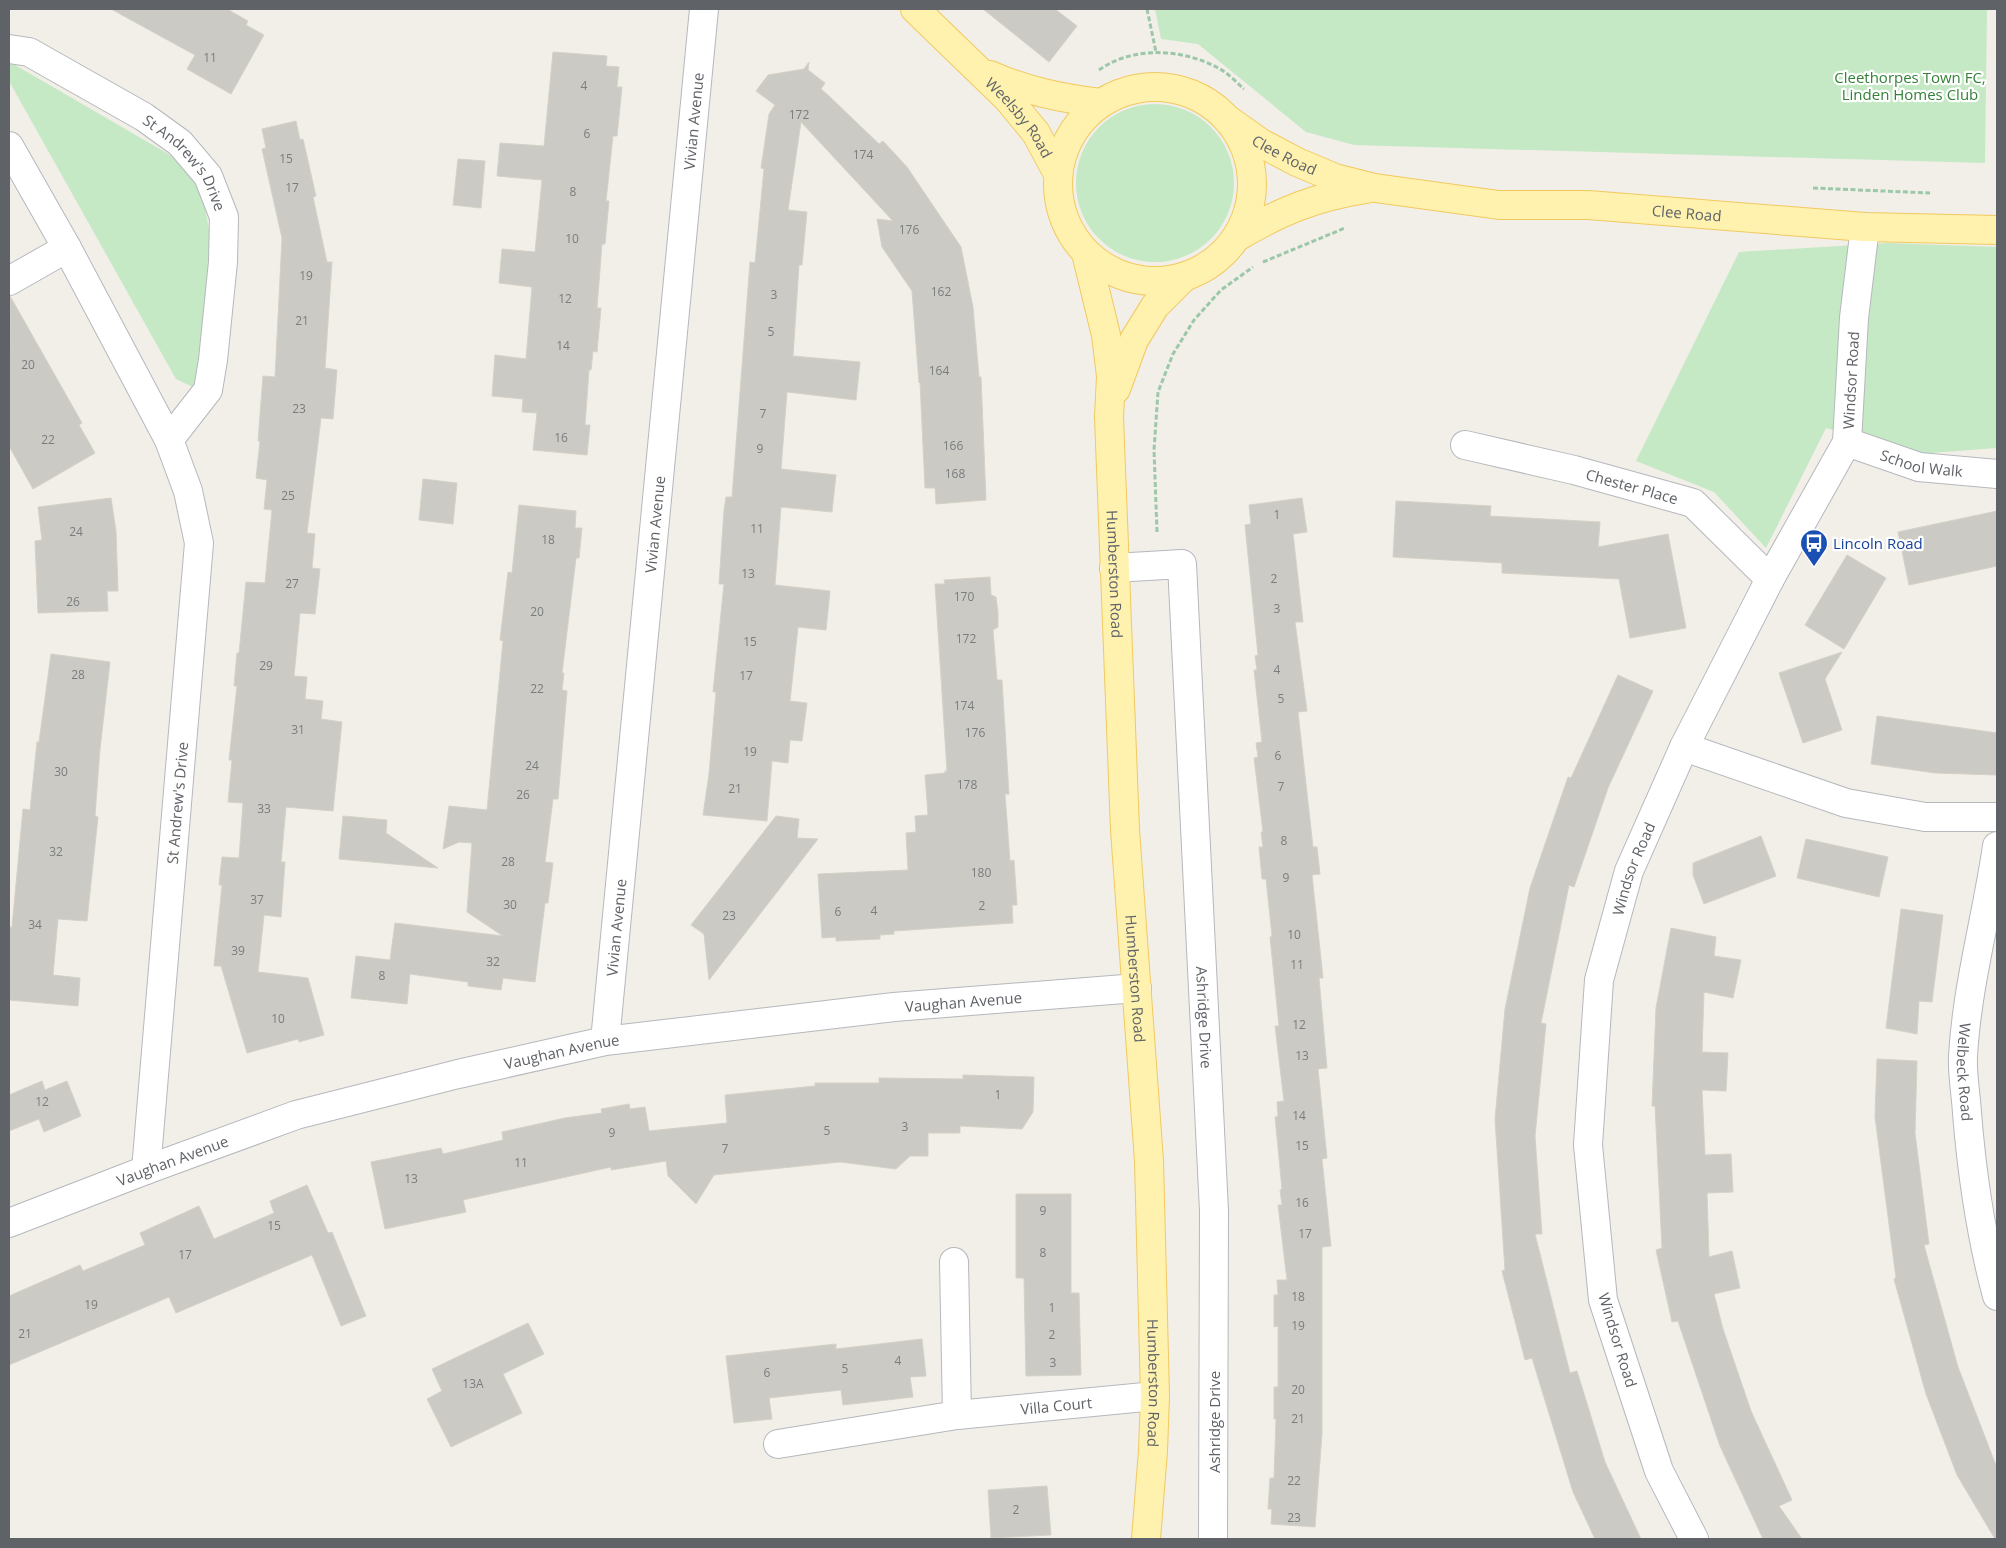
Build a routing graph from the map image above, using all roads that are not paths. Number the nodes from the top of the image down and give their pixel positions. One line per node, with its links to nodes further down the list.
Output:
1 (704, 9): 28 (street, Vivian Avenue)
2 (915, 9): 4 (main road, Weelsby Road)
3 (9, 49): 18 (street, St Andrew's Drive)
4 (976, 68): 5 (main road, Weelsby Road); 8 (main road, Weelsby Road)
5 (1100, 103): 6 (main road); 8 (main road)
6 (1227, 119): 9 (main road, Clee Road); 12 (main road)
7 (9, 146): 13 (street, St Andrew's Drive)
8 (1057, 172): 14 (main road)
9 (1375, 188): 10 (main road, Clee Road); 12 (main road, Clee Road)
10 (1865, 227): 11 (main road, Clee Road); 19 (street, Windsor Road)
11 (1997, 230)
12 (1237, 237): 15 (main road)
13 (67, 248): 16 (street); 18 (street, St Andrew's Drive)
14 (1086, 253): 15 (main road); 17 (main road, Humberston Road)
15 (1184, 277): 17 (main road, Humberston Road)
16 (9, 281)
17 (1110, 417): 22 (main road, Humberston Road)
18 (169, 440): 29 (street, St Andrew's Drive)
19 (1847, 442): 21 (street, School Walk); 23 (street, Windsor Road)
20 (1465, 444): 23 (street, Chester Place)
21 (1997, 474)
22 (1114, 568): 27 (main road, Humberston Road); 37 (street, Ashridge Drive)
23 (1770, 580): 24 (street, Windsor Road)
24 (1684, 747): 25 (street); 38 (street, Windsor Road)
25 (1997, 817)
26 (1997, 846): 32 (street, Welbeck Road)
27 (1137, 988): 28 (street, Vaughan Avenue); 33 (main road, Humberston Road)
28 (605, 1041): 29 (street, Vaughan Avenue)
29 (146, 1170): 30 (street, Vaughan Avenue)
30 (9, 1223)
31 (954, 1262): 34 (street)
32 (1997, 1296)
33 (1155, 1396): 34 (street, Villa Court); 36 (main road, Humberston Road)
34 (957, 1415): 35 (street, Villa Court)
35 (778, 1444)
36 (1146, 1539)
37 (1213, 1539)
38 (1694, 1539)

